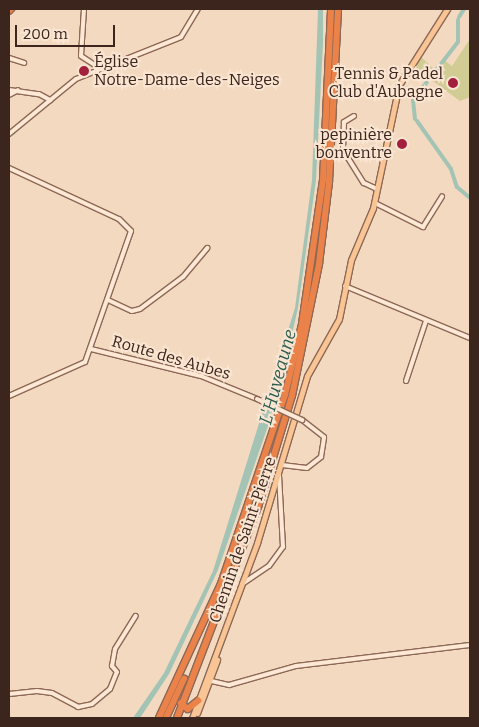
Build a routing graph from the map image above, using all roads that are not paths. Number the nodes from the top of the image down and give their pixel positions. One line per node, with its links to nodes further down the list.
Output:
1 (84, 9): 8 (street)
2 (198, 9): 8 (street)
3 (332, 9): 37 (highway)
4 (338, 9): 30 (highway)
5 (447, 9): 16 (main road, Chemin de Saint-Pierre)
6 (9, 58): 7 (street)
7 (24, 63)
8 (101, 68): 12 (street)
9 (9, 90): 10 (street)
10 (18, 90): 11 (street); 12 (street)
11 (9, 95)
12 (50, 100): 14 (street)
13 (354, 116): 16 (street)
14 (9, 134)
15 (9, 168): 21 (street)
16 (378, 189): 18 (main road, Chemin de Saint-Pierre)
17 (442, 196): 18 (street)
18 (374, 203): 20 (main road, Chemin de Saint-Pierre)
19 (207, 248): 21 (street)
20 (345, 286): 22 (street); 27 (main road, Chemin de Saint-Pierre)
21 (108, 300): 24 (street)
22 (426, 321): 23 (street); 25 (street)
23 (470, 338)
24 (91, 348): 26 (street, Route des Aubes); 27 (street, Route des Aubes, bridge)
25 (406, 380)
26 (9, 396)
27 (282, 465): 28 (main road, Chemin de Saint-Pierre)
28 (279, 475): 29 (main road, Chemin de Saint-Pierre); 29 (street)
29 (242, 584): 33 (main road, Chemin de Saint-Pierre)
30 (218, 607): 36 (highway); 38 (highway)
31 (136, 616): 34 (street)
32 (470, 645): 33 (street)
33 (208, 680): 35 (main road, Chemin de Saint-Pierre); 40 (main road, Chemin de Saint-Pierre)
34 (9, 694)
35 (198, 701): 36 (highway); 40 (main road, Chemin de Saint-Pierre)
36 (181, 703): 39 (highway)
37 (158, 718)
38 (166, 718)
39 (177, 718)
40 (193, 718)

